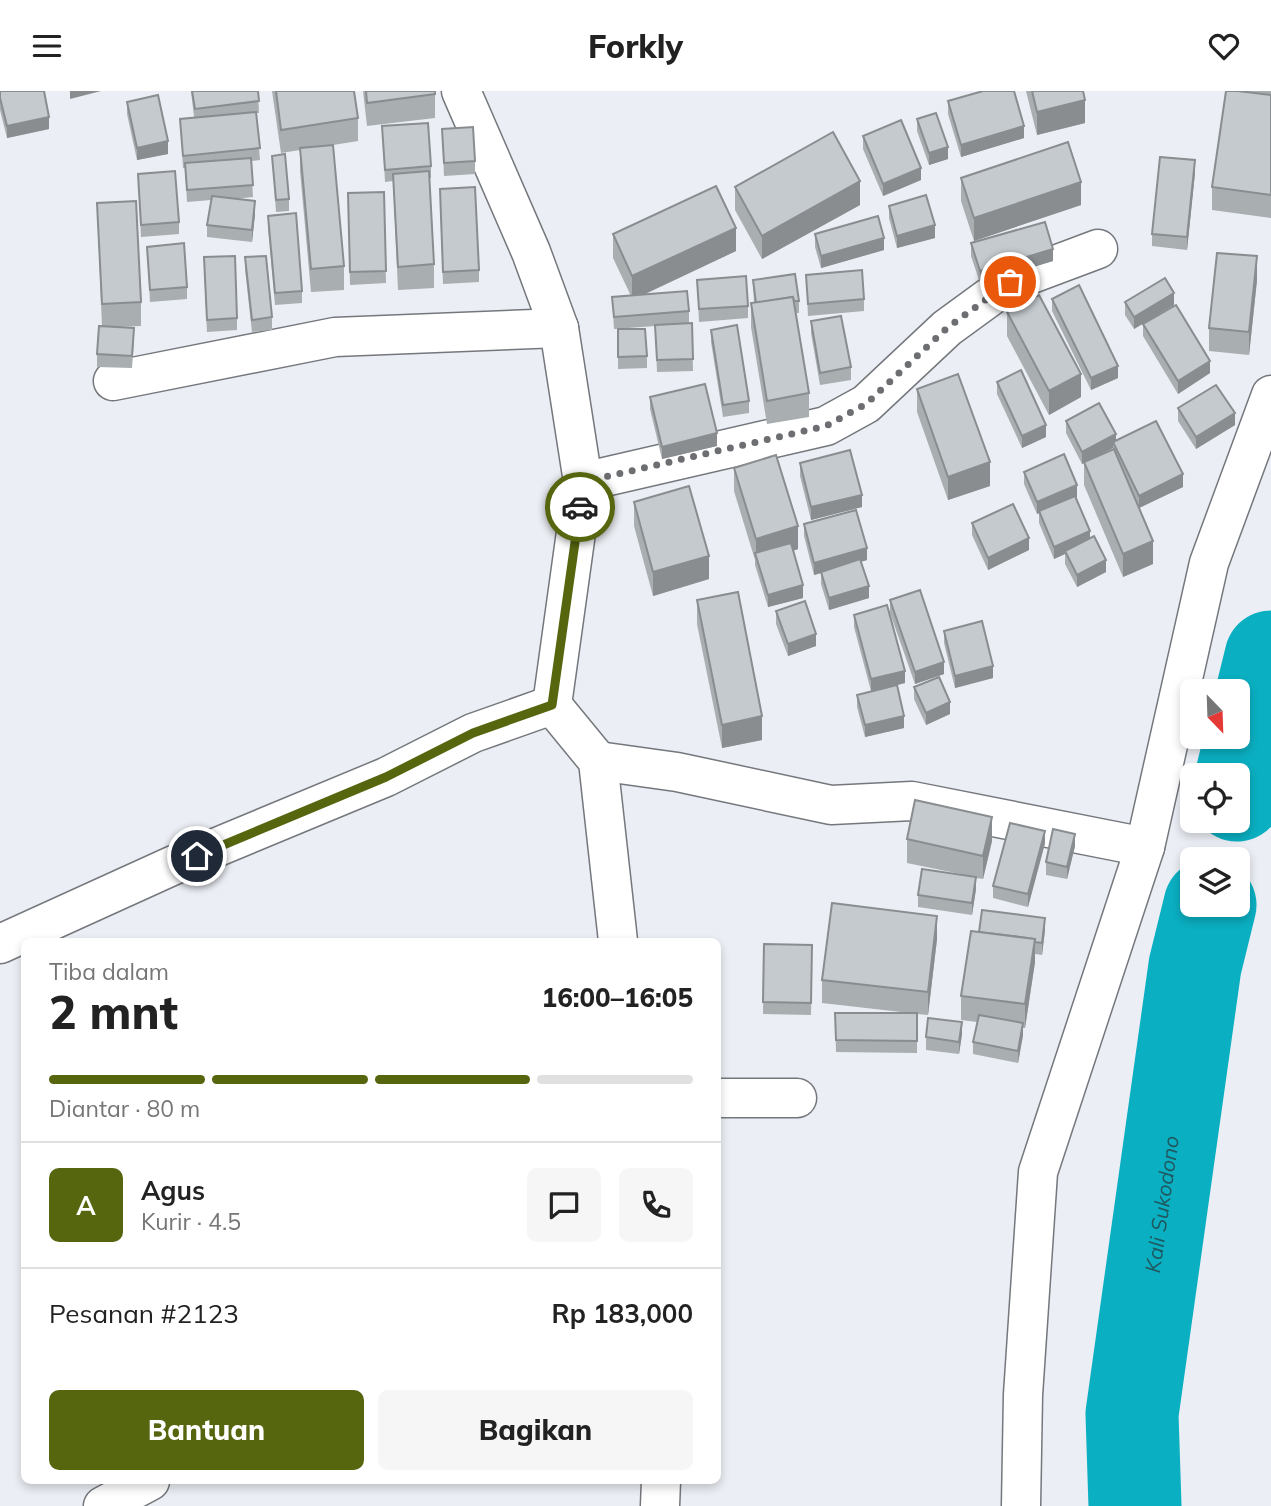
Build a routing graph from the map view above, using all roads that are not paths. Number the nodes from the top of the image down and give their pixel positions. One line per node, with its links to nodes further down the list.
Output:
1 (461, 91): 3 (street)
2 (1097, 249): 6 (street)
3 (559, 328): 4 (street); 6 (street)
4 (113, 381)
5 (1271, 395): 9 (street)
6 (583, 482): 7 (street)
7 (552, 705): 8 (street); 11 (street)
8 (598, 761): 9 (street); 10 (street)
9 (1145, 847): 18 (street)
10 (618, 938)
11 (0, 944)
12 (721, 1098): 13 (street)
13 (797, 1098)
14 (144, 1484): 16 (street)
15 (661, 1484): 17 (street)
16 (103, 1506)
17 (660, 1506)
18 (1021, 1506)

